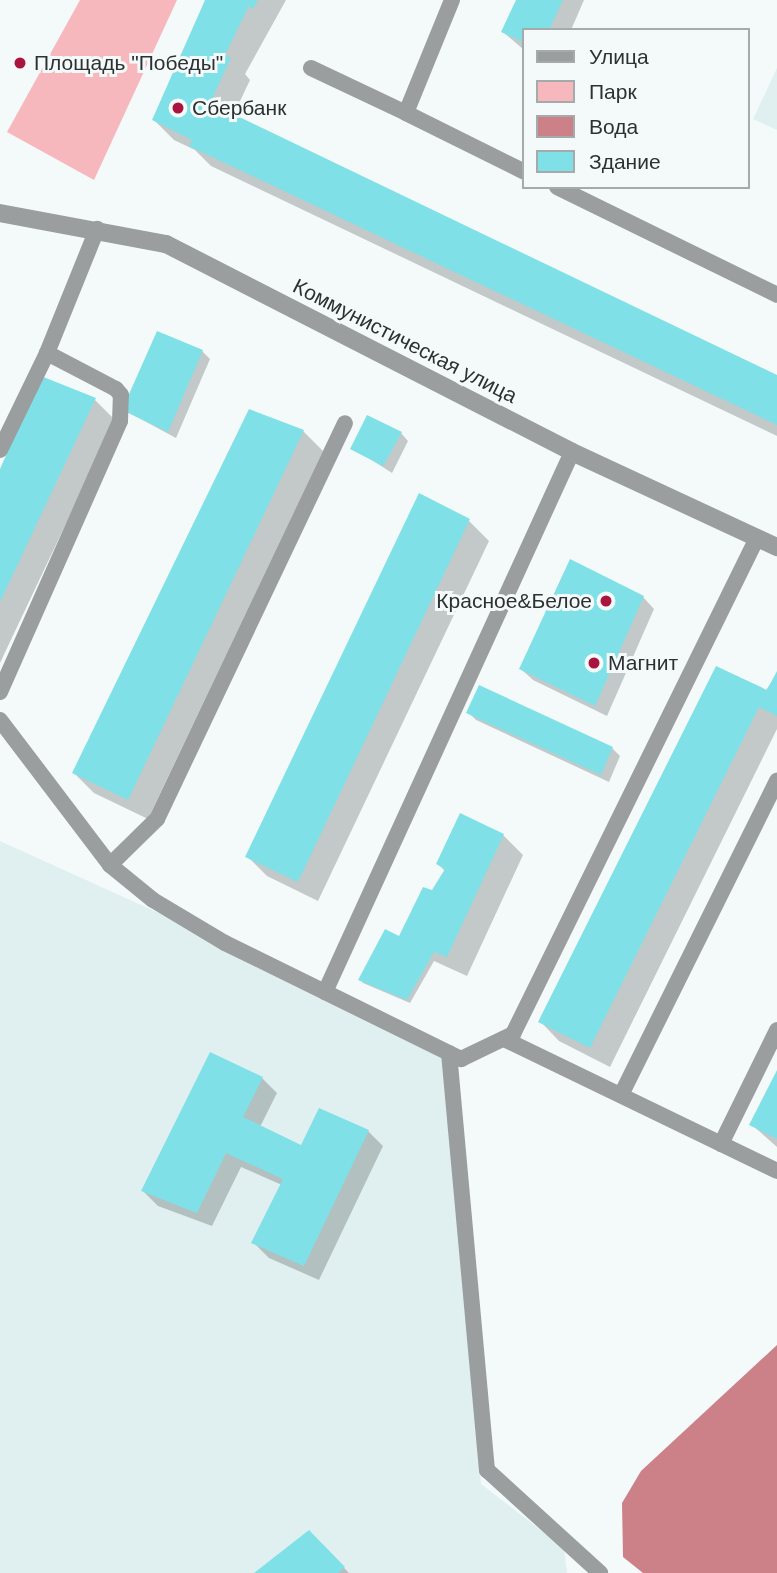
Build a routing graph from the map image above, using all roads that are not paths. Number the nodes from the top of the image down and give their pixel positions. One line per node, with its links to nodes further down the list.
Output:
1 (452, 0): 3 (lane)
2 (311, 68): 3 (lane)
3 (406, 113): 4 (lane)
4 (522, 171)
5 (561, 189): 8 (lane)
6 (0, 213): 7 (street, Коммунистическая улица)
7 (97, 229): 9 (lane); 12 (street, Коммунистическая улица)
8 (777, 295)
9 (47, 353): 11 (lane); 15 (lane)
10 (345, 423): 18 (lane)
11 (0, 450)
12 (572, 452): 13 (street, Коммунистическая улица); 19 (lane)
13 (757, 538): 14 (street, Коммунистическая улица); 21 (lane)
14 (777, 547)
15 (0, 692)
16 (0, 720): 18 (lane)
17 (777, 781): 23 (lane)
18 (110, 864): 19 (lane)
19 (325, 992): 22 (lane)
20 (777, 1030): 24 (lane)
21 (504, 1039): 22 (lane); 23 (lane)
22 (449, 1053): 26 (lane)
23 (621, 1096): 24 (lane)
24 (721, 1144): 25 (lane)
25 (777, 1171)
26 (600, 1573)

